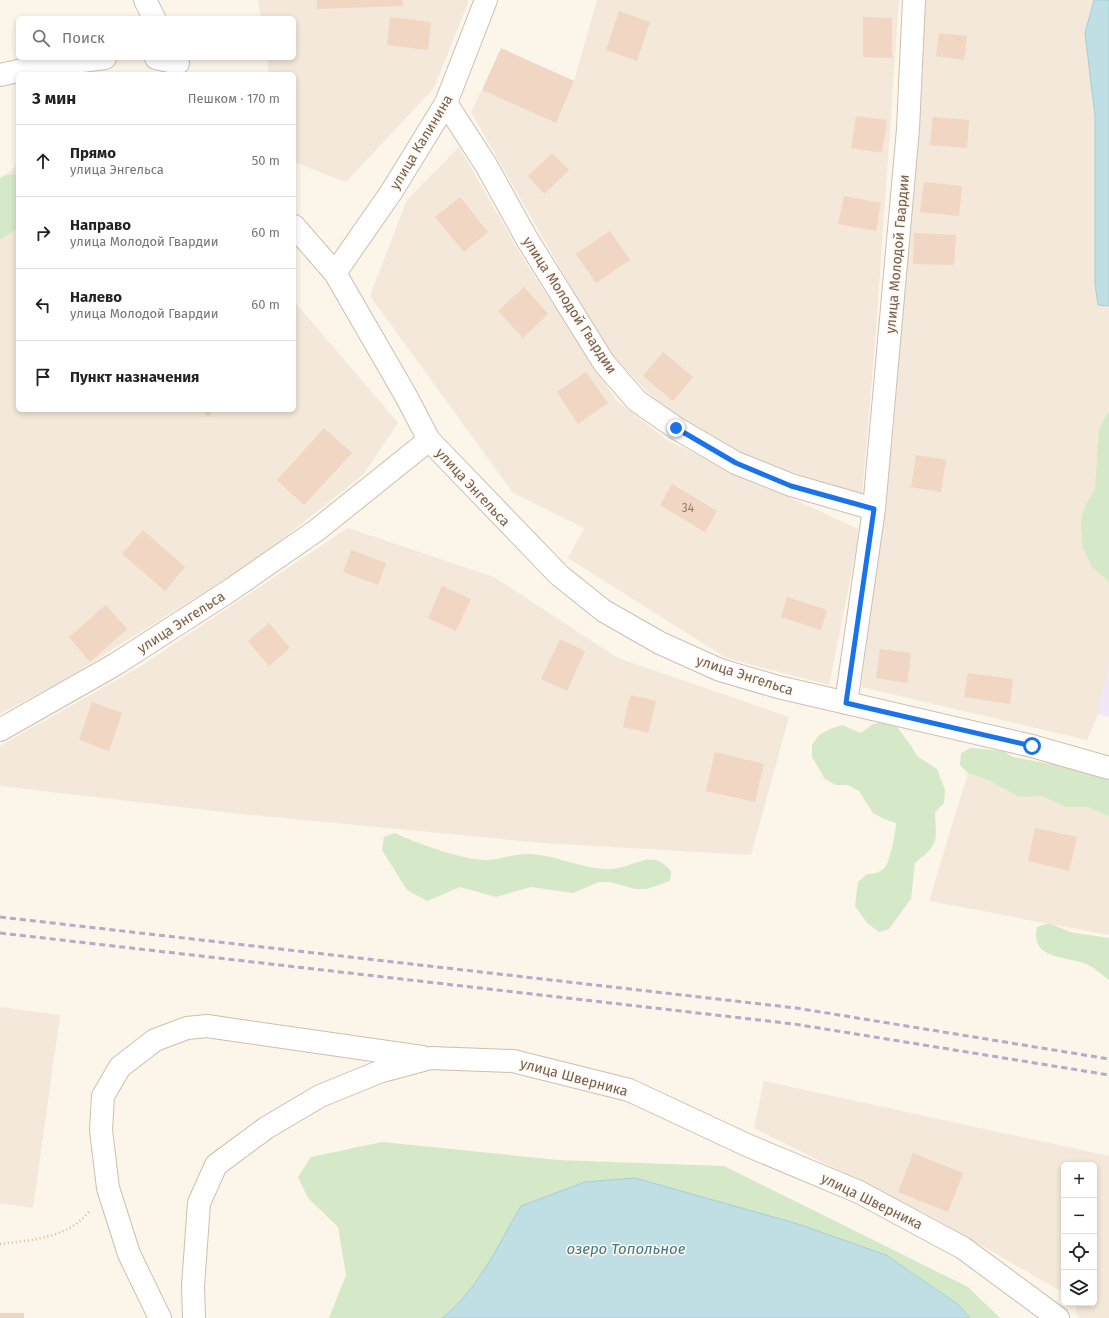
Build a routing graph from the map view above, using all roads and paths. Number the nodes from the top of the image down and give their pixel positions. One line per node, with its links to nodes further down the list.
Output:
1 (145, 0): 4 (street)
2 (486, 0): 9 (street, улица Калинина)
3 (914, 0): 13 (street, улица Молодой Гвардии)
4 (153, 16)
5 (90, 60): 8 (street)
6 (163, 60): 7 (street)
7 (180, 65)
8 (0, 75)
9 (446, 103): 11 (street, улица Калинина); 13 (street, улица Молодой Гвардии)
10 (296, 228): 11 (street, улица Энгельса)
11 (335, 273): 12 (street, улица Энгельса)
12 (429, 440): 14 (street, улица Энгельса); 15 (street, улица Энгельса)
13 (874, 509): 14 (street, улица Молодой Гвардии)
14 (846, 703): 16 (street, улица Энгельса)
15 (0, 730)
16 (1109, 768)
17 (431, 1058): 18 (street); 21 (street, улица Шверника); 22 (street, улица Шверника)
18 (108, 1188): 19 (path); 20 (street)
19 (0, 1244)
20 (160, 1318)
21 (194, 1318)
22 (1058, 1318)

